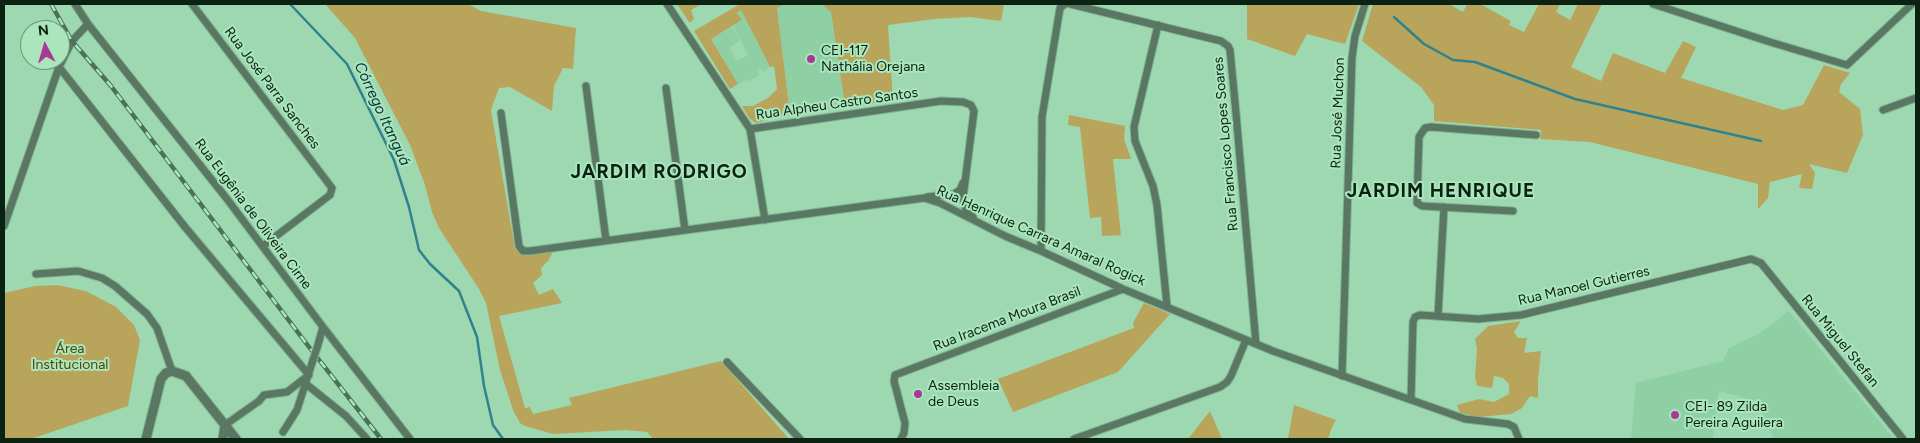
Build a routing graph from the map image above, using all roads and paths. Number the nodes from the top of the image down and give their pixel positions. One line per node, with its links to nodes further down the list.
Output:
1 (75, 4): 10 (street, Rua Eugênia de Oliveira Cirne)
2 (192, 4): 31 (street, Rua José Parra Sanches)
3 (667, 4): 20 (street, Rua Alpheu Castro Santos)
4 (1064, 4): 32 (street)
5 (1070, 4): 11 (street, Rua Francisco Lopes Soares)
6 (1365, 4): 44 (street, Rua José Muchon)
7 (1653, 4): 9 (street)
8 (1900, 4): 9 (street)
9 (1910, 6)
10 (88, 24): 12 (street); 31 (street, Rua Eugênia de Oliveira Cirne)
11 (1158, 25): 36 (street); 40 (street, Rua Francisco Lopes Soares)
12 (70, 45)
13 (58, 70): 28 (street)
14 (61, 70): 43 (street)
15 (586, 86): 30 (street)
16 (666, 88): 29 (street)
17 (1916, 98): 18 (street)
18 (1883, 110)
19 (501, 113): 30 (street, Rua Henrique Carrara Amaral Rogick)
20 (750, 129): 22 (street, Rua Alpheu Castro Santos); 26 (street)
21 (1536, 134): 24 (street)
22 (965, 180): 23 (street); 27 (street, Rua Alpheu Castro Santos)
23 (924, 198): 26 (street, Rua Henrique Carrara Amaral Rogick); 27 (street, Rua Henrique Carrara Amaral Rogick)
24 (1444, 207): 25 (street); 37 (street)
25 (1513, 211)
26 (765, 220): 29 (street, Rua Henrique Carrara Amaral Rogick)
27 (979, 222): 32 (street, Rua Henrique Carrara Amaral Rogick)
28 (4, 226)
29 (685, 230): 30 (street, Rua Henrique Carrara Amaral Rogick)
30 (606, 240)
31 (263, 246): 38 (street, Rua Eugênia de Oliveira Cirne)
32 (1041, 251): 35 (street, Rua Henrique Carrara Amaral Rogick)
33 (1756, 260): 37 (street, Rua Manoel Gutierres); 58 (street, Rua Miguel Stefan)
34 (36, 274): 42 (street)
35 (1123, 289): 36 (street, Rua Henrique Carrara Amaral Rogick); 55 (street, Rua Iracema Moura Brasil)
36 (1167, 306): 39 (street, Rua Henrique Carrara Amaral Rogick)
37 (1438, 316): 46 (street, Rua Manoel Gutierres)
38 (323, 327): 43 (street, bridge); 53 (street, Rua Eugênia de Oliveira Cirne)
39 (1246, 340): 40 (street, Rua Henrique Carrara Amaral Rogick); 56 (street)
40 (1256, 344): 44 (street, Rua Henrique Carrara Amaral Rogick)
41 (727, 362): 54 (street)
42 (172, 371): 47 (street); 49 (street)
43 (309, 375): 45 (street); 47 (street)
44 (1342, 376): 46 (street, Rua Henrique Carrara Amaral Rogick)
45 (306, 384): 48 (street); 52 (street)
46 (1411, 400): 57 (street, Rua Henrique Carrara Amaral Rogick)
47 (225, 425): 50 (street); 51 (street)
48 (283, 432)
49 (146, 439)
50 (223, 439)
51 (236, 439)
52 (367, 439)
53 (410, 439)
54 (800, 439)
55 (901, 439)
56 (1074, 439)
57 (1519, 439)
58 (1903, 439)

